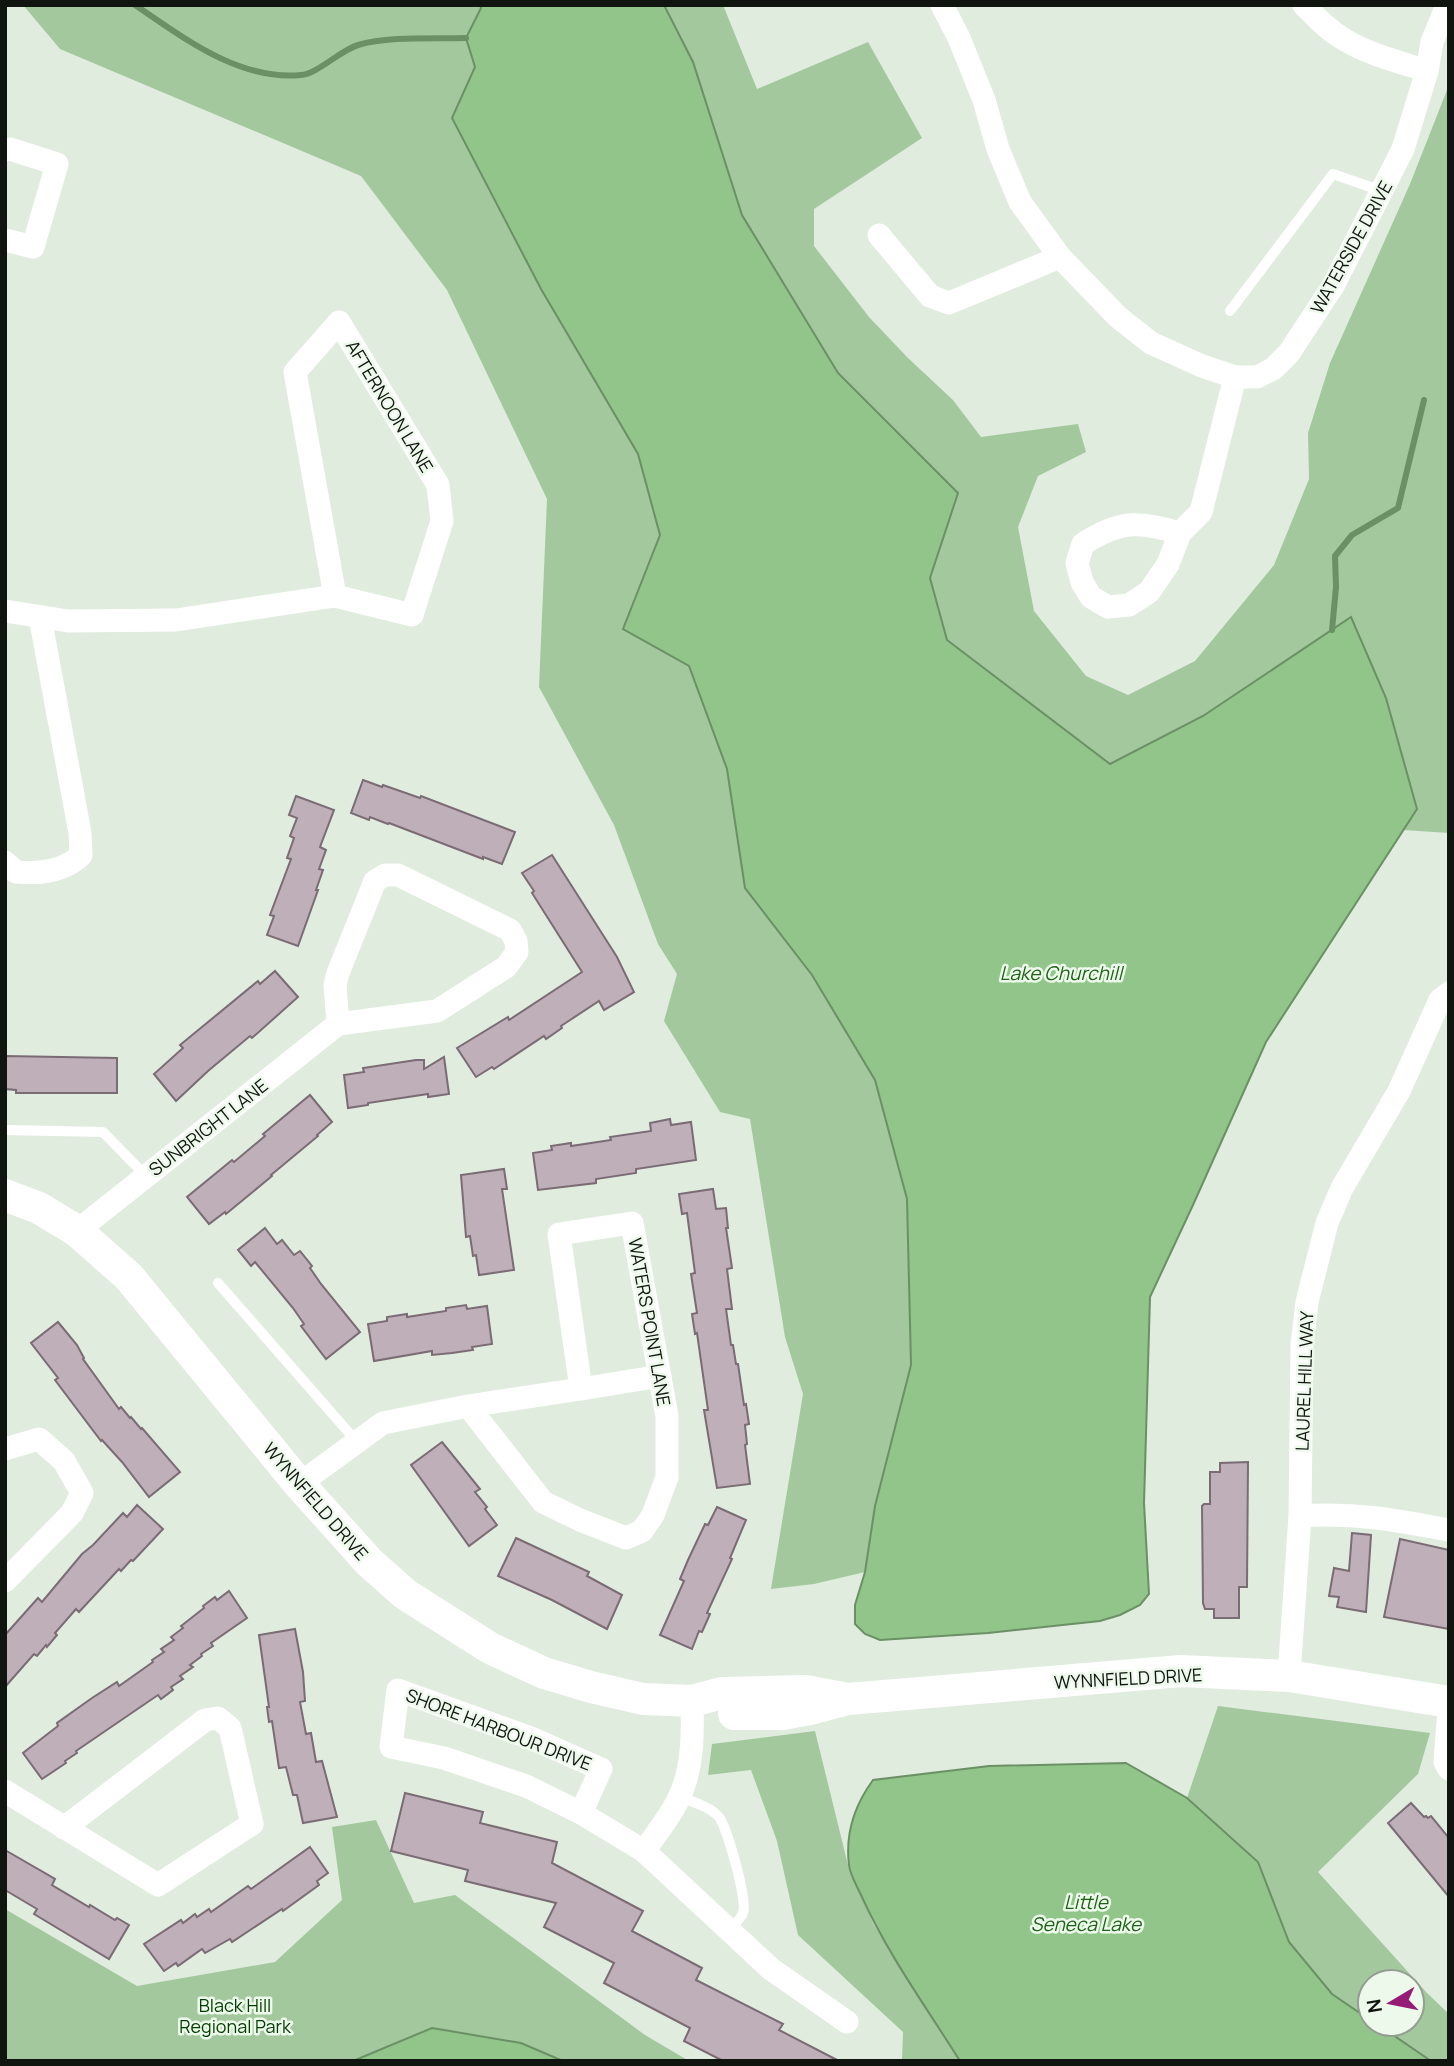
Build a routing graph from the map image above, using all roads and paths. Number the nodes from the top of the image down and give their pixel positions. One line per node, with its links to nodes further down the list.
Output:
1 (1304, 5): 4 (street)
2 (1447, 5): 4 (street, WATERSIDE DRIVE)
3 (948, 8): 9 (street, WATERSIDE DRIVE)
4 (1427, 71): 6 (street, WATERSIDE DRIVE)
5 (5, 150): 8 (street)
6 (1382, 191): 10 (lane); 11 (street, WATERSIDE DRIVE)
7 (879, 235): 9 (street)
8 (5, 240)
9 (1060, 257): 11 (street, WATERSIDE DRIVE)
10 (1230, 311)
11 (1235, 377): 12 (street)
12 (1180, 533): 12 (street)
13 (335, 596): 13 (street, AFTERNOON LANE); 15 (street, AFTERNOON LANE)
14 (5, 611): 15 (street, AFTERNOON LANE)
15 (40, 617): 16 (street)
16 (5, 862)
17 (1449, 993): 30 (street, LAUREL HILL WAY)
18 (338, 1024): 18 (street); 20 (street, SUNBRIGHT LANE)
19 (5, 1130): 20 (lane)
20 (146, 1176): 22 (street, SUNBRIGHT LANE)
21 (5, 1195): 22 (street, WYNNFIELD DRIVE)
22 (78, 1231): 29 (street, WYNNFIELD DRIVE)
23 (218, 1283): 27 (lane)
24 (660, 1376): 25 (street); 25 (street, WATERS POINT LANE); 26 (street, WATERS POINT LANE)
25 (581, 1389): 26 (street)
26 (468, 1406): 27 (street)
27 (358, 1442): 29 (street)
28 (5, 1449): 32 (street)
29 (299, 1484): 34 (street, WYNNFIELD DRIVE)
30 (1300, 1516): 31 (street); 33 (street, LAUREL HILL WAY)
31 (1449, 1530)
32 (5, 1581)
33 (1289, 1676): 34 (street, WYNNFIELD DRIVE); 35 (street, WYNNFIELD DRIVE)
34 (692, 1701): 39 (street)
35 (1449, 1702)
36 (1449, 1710): 37 (street)
37 (1449, 1769)
38 (5, 1791): 41 (street)
39 (680, 1797): 42 (street); 43 (lane)
40 (581, 1813): 40 (street, SHORE HARBOUR DRIVE); 42 (street, SHORE HARBOUR DRIVE)
41 (64, 1828): 41 (street)
42 (644, 1851): 43 (street, SHORE HARBOUR DRIVE)
43 (729, 1930): 44 (street, SHORE HARBOUR DRIVE)
44 (847, 2022)

